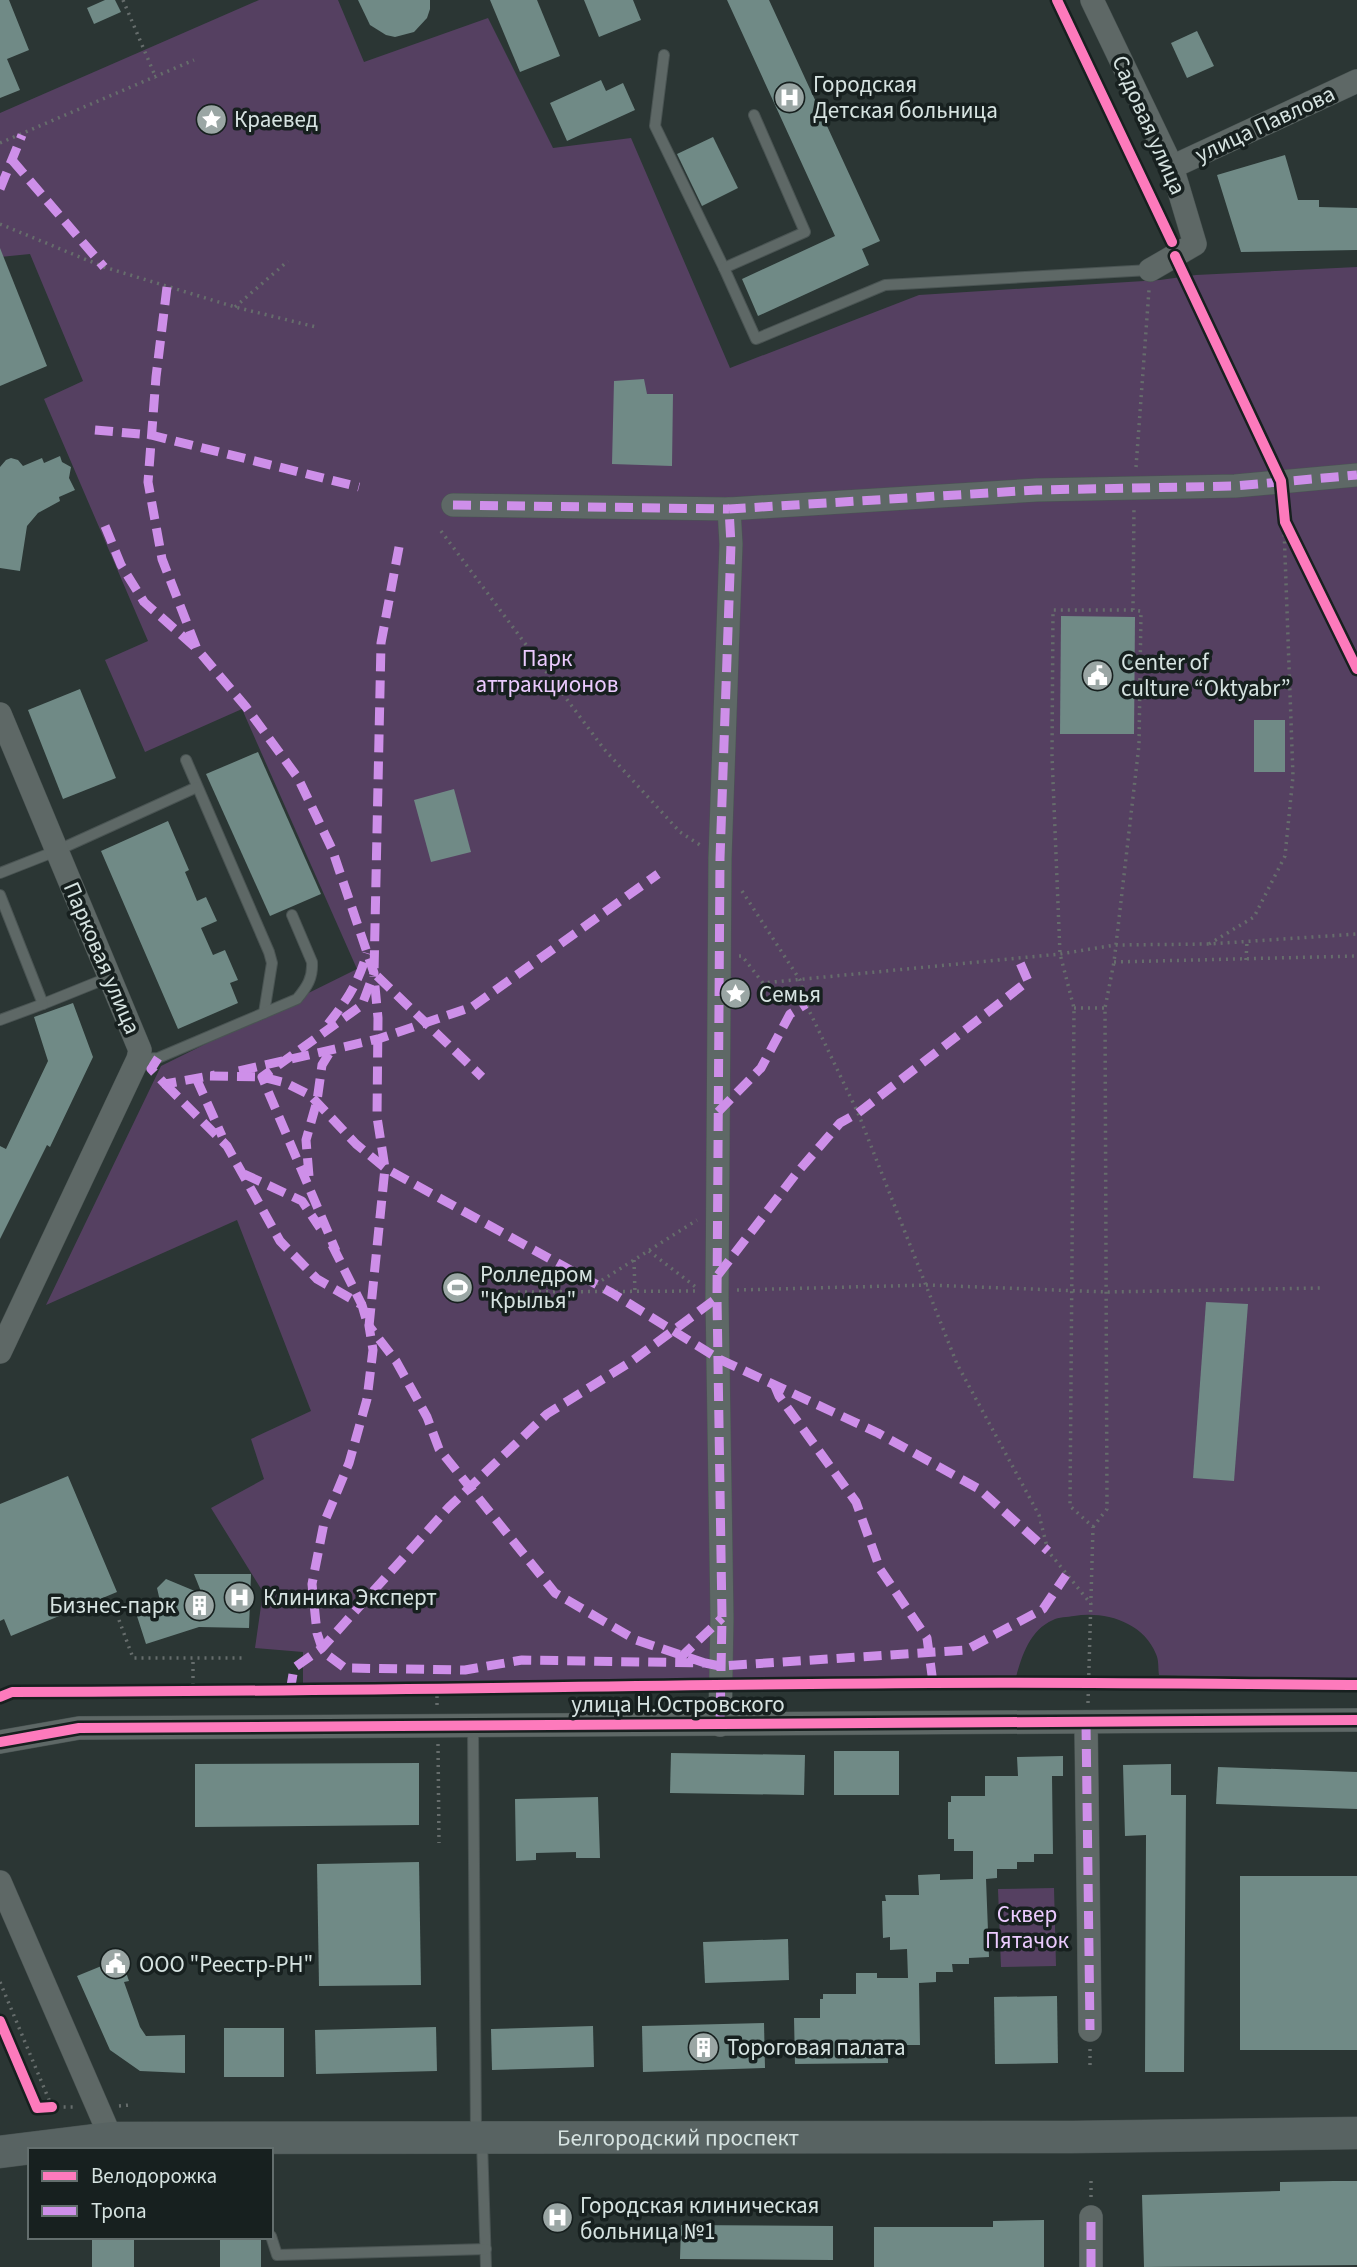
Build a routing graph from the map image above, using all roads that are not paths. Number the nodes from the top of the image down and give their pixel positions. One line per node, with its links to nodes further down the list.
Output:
1 (1092, 0): 5 (street, Садовая улица)
2 (664, 55): 6 (lane)
3 (1357, 81): 5 (street, улица Павлова)
4 (754, 116): 6 (lane)
5 (1172, 167): 7 (street, Садовая улица)
6 (724, 268): 7 (lane)
7 (1150, 270)
8 (1357, 475): 10 (street)
9 (453, 505): 10 (street)
10 (729, 509): 26 (street)
11 (0, 714): 14 (street, Парковая улица)
12 (186, 761): 13 (lane)
13 (197, 787): 14 (lane); 20 (lane)
14 (55, 851): 15 (lane); 18 (street, Парковая улица)
15 (0, 873)
16 (0, 895): 19 (lane)
17 (292, 915): 20 (lane)
18 (110, 977): 19 (lane); 22 (street, Парковая улица)
19 (43, 1004): 21 (lane)
20 (264, 1013): 22 (lane)
21 (0, 1020)
22 (138, 1059): 23 (street, Парковая улица)
23 (2, 1341)
24 (1357, 1720): 25 (street, улица Н.Островского)
25 (1086, 1722): 26 (street, улица Н.Островского); 30 (street)
26 (720, 1725): 27 (street, улица Н.Островского)
27 (473, 1726): 28 (street, улица Н.Островского); 33 (lane)
28 (0, 1742)
29 (0, 1882): 32 (street)
30 (1090, 2030)
31 (1357, 2133): 33 (main road, Белгородский проспект)
32 (111, 2138): 33 (main road, Белгородский проспект); 35 (main road, Белгородский проспект)
33 (479, 2138): 39 (lane)
34 (28, 2148): 36 (main road, Белгородский проспект)
35 (32, 2148)
36 (0, 2152)
37 (1091, 2217): 43 (street)
38 (272, 2239): 40 (lane)
39 (486, 2249): 40 (lane); 42 (lane)
40 (277, 2255): 41 (lane)
41 (277, 2267)
42 (486, 2267)
43 (1091, 2267)

